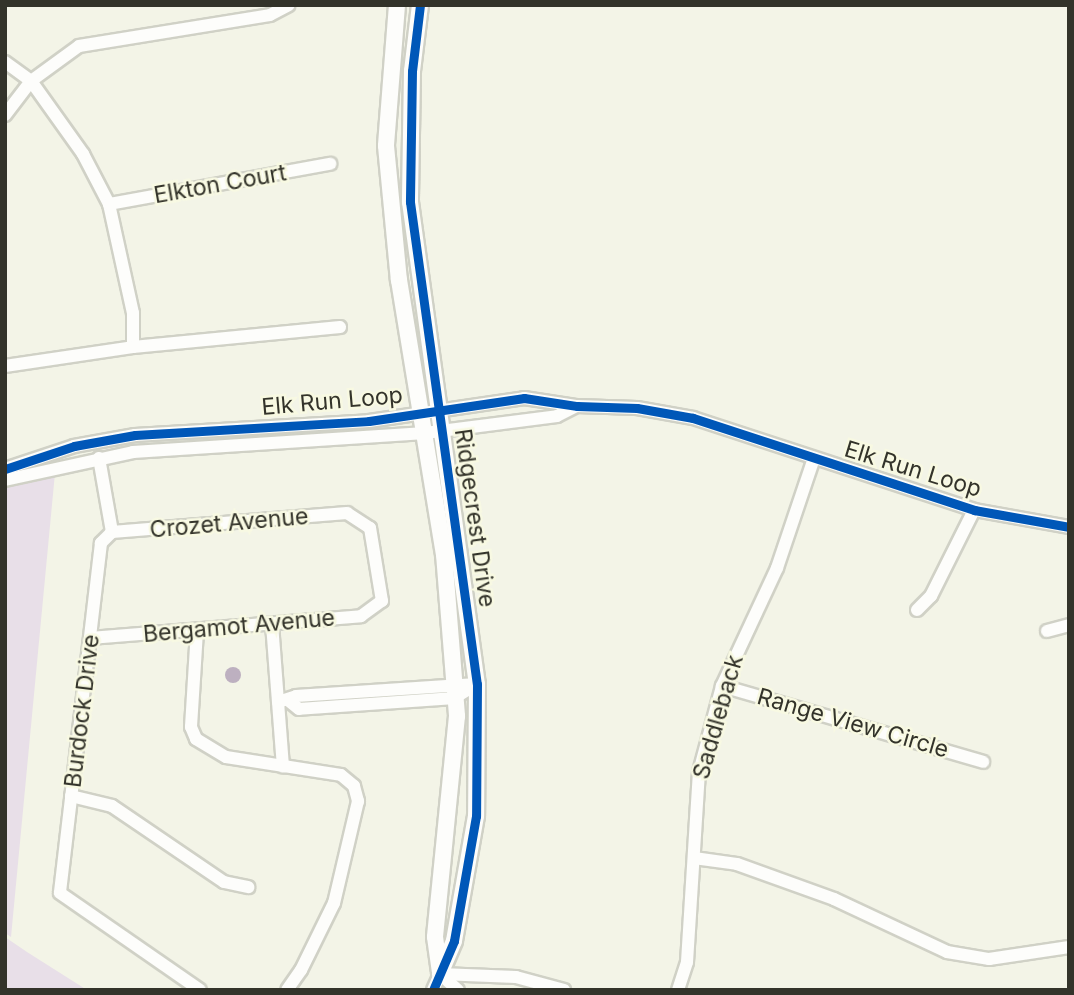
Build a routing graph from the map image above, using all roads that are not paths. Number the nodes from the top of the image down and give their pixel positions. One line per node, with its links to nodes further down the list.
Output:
1 (289, 5): 5 (street)
2 (397, 5): 14 (street, Ridgecrest Drive)
3 (420, 5): 13 (street, Ridgecrest Drive)
4 (5, 62): 5 (street)
5 (31, 81): 6 (street); 8 (street)
6 (5, 115)
7 (330, 164): 8 (street, Elkton Court)
8 (109, 204): 10 (street)
9 (340, 327): 10 (street)
10 (133, 347): 11 (street)
11 (5, 366)
12 (578, 406): 13 (street, Elk Run Loop); 15 (street, Elk Run Loop); 18 (street, Elk Run Loop)
13 (439, 409): 14 (street, Elk Run Loop); 15 (street, Ridgecrest Drive)
14 (421, 411): 16 (street, Ridgecrest Drive); 19 (street, Elk Run Loop)
15 (443, 431): 16 (street, Elk Run Loop); 31 (street, Ridgecrest Drive)
16 (425, 433): 17 (street, Elk Run Loop); 33 (street, Ridgecrest Drive)
17 (99, 458): 20 (street, Elk Run Loop); 23 (street)
18 (814, 458): 21 (street, Elk Run Loop); 32 (street, Saddleback)
19 (5, 469)
20 (5, 480)
21 (974, 510): 22 (street, Elk Run Loop); 25 (street)
22 (1069, 527)
23 (111, 532): 24 (street, Crozet Avenue); 30 (street, Burdock Drive)
24 (382, 601): 26 (street, Bergamot Avenue)
25 (917, 610)
26 (272, 624): 28 (street, Bergamot Avenue); 34 (street)
27 (1069, 625): 29 (street)
28 (197, 631): 30 (street, Bergamot Avenue); 36 (street)
29 (1046, 631)
30 (90, 638): 37 (street, Burdock Drive)
31 (477, 684): 33 (street); 41 (street, Ridgecrest Drive)
32 (722, 686): 35 (street, Range View Circle); 38 (street, Saddleback)
33 (455, 690): 34 (street); 41 (street, Ridgecrest Drive)
34 (284, 702): 36 (street)
35 (983, 762)
36 (283, 767): 44 (street)
37 (71, 796): 39 (street); 43 (street, Burdock Drive)
38 (694, 858): 40 (street); 48 (street, Saddleback)
39 (247, 887)
40 (1069, 947)
41 (440, 974): 42 (street); 45 (street, Ridgecrest Drive); 46 (street)
42 (541, 986): 47 (street)
43 (200, 990)
44 (287, 990)
45 (433, 990)
46 (458, 990)
47 (564, 990)
48 (678, 990)

